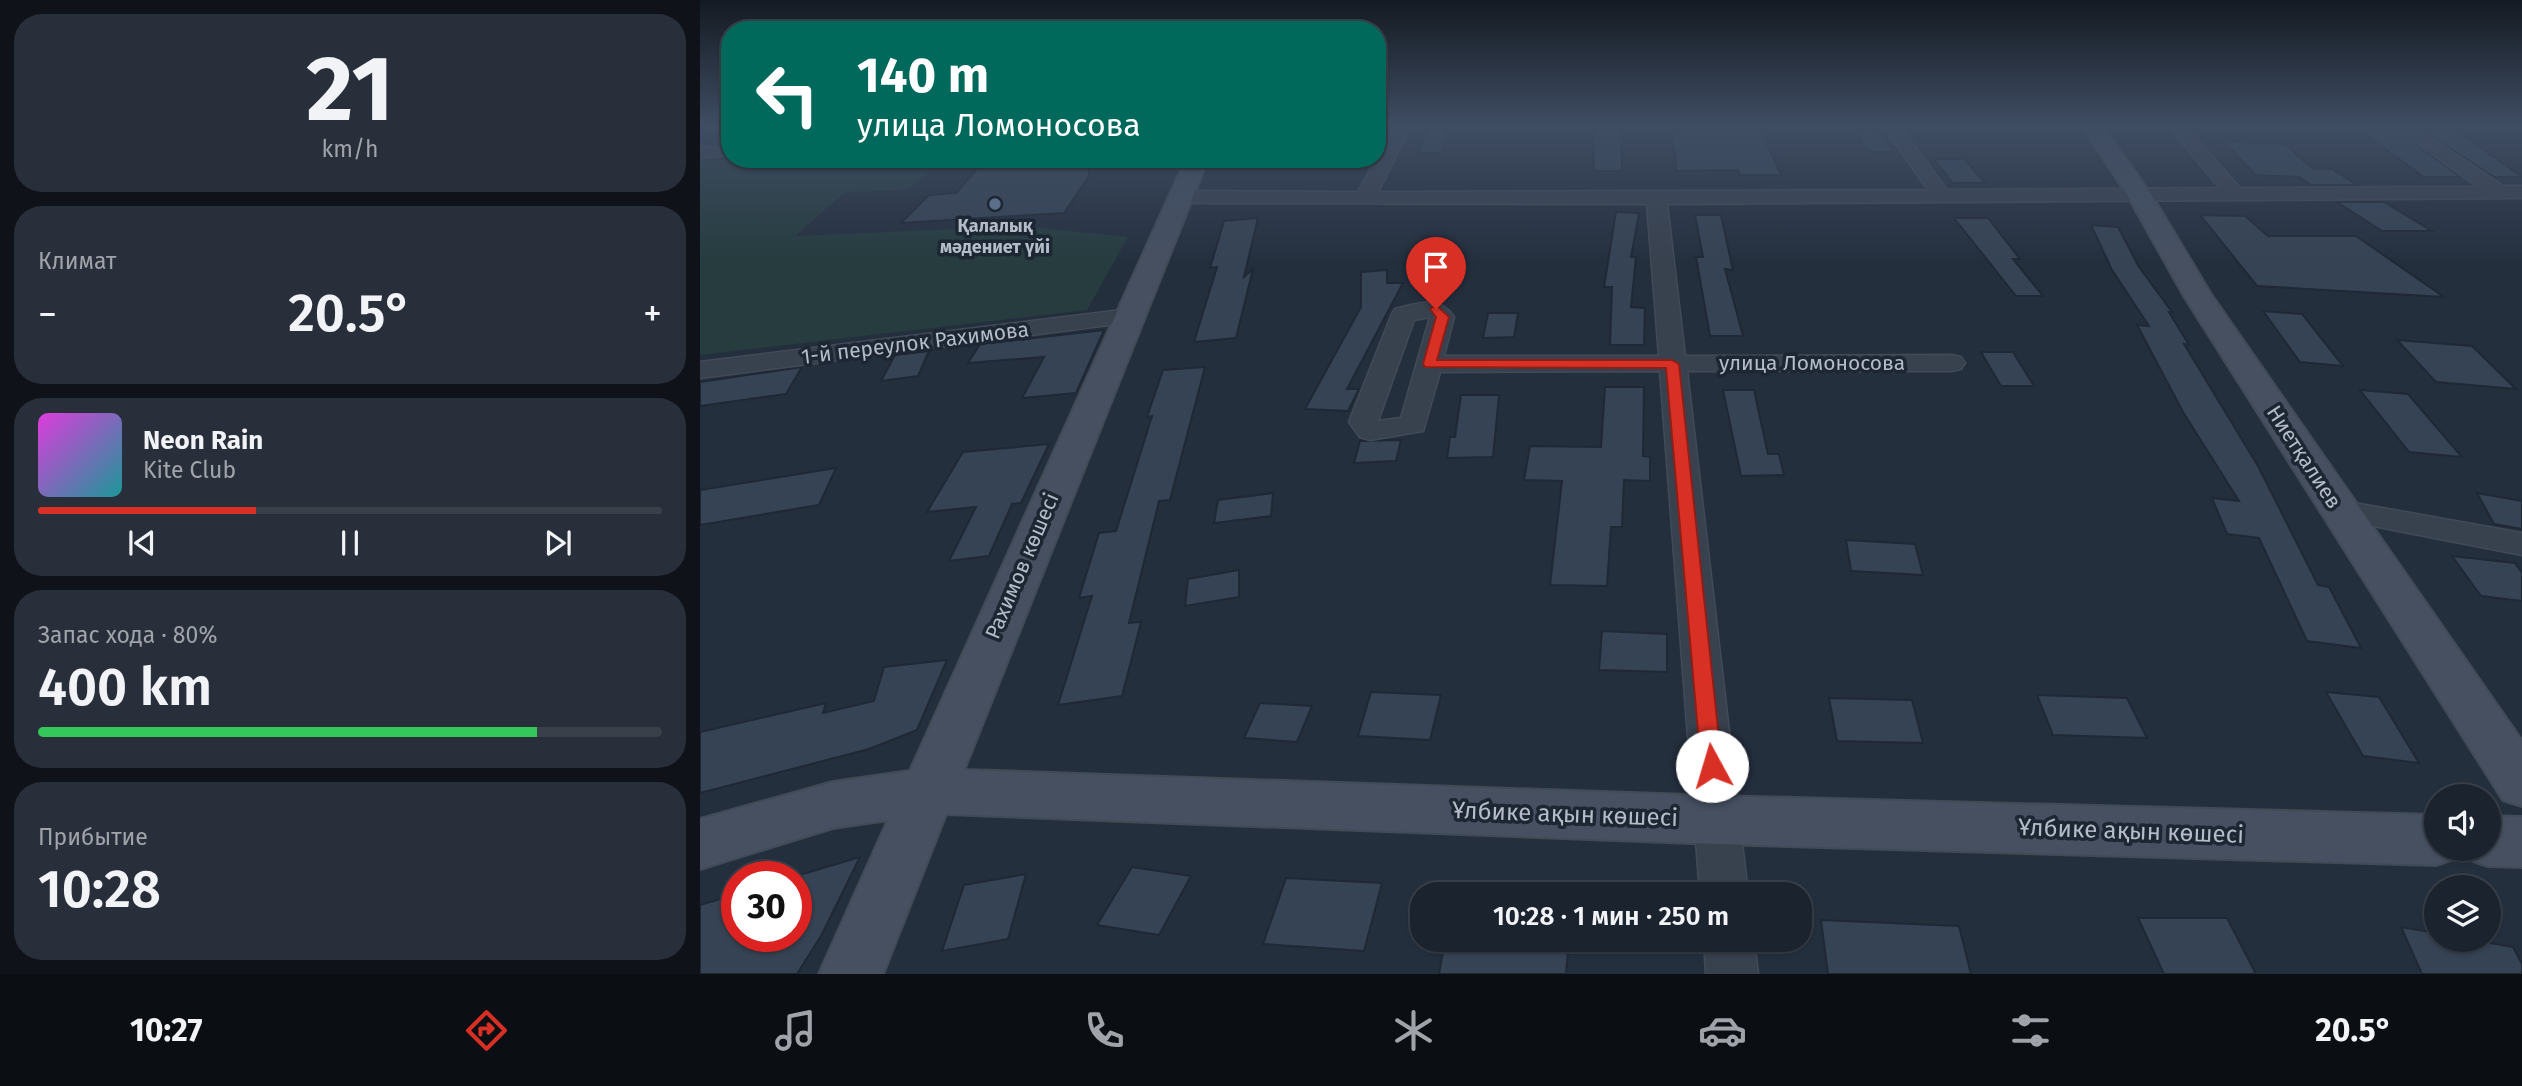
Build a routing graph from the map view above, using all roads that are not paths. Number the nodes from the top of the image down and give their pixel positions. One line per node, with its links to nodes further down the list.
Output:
1 (1191, 171): 13 (street, Рахимов көшесі)
2 (1380, 171): 14 (street)
3 (1924, 171): 9 (street)
4 (2123, 171): 12 (street, Ниетқалиев)
5 (2216, 171): 11 (street)
6 (2469, 171): 7 (street)
7 (2499, 192): 8 (street); 11 (street)
8 (2522, 192)
9 (1940, 194): 10 (street); 12 (street)
10 (1656, 195): 14 (street); 18 (street)
11 (2236, 195): 12 (street)
12 (2140, 196): 20 (street, Ниетқалиев)
13 (1180, 197): 14 (street); 15 (street, Рахимов көшесі)
14 (1366, 198)
15 (1130, 316): 19 (street, 1-й переулок Рахимова); 23 (street, Рахимов көшесі)
16 (1952, 363): 18 (street, улица Ломоносова)
17 (1429, 364): 18 (street, улица Ломоносова)
18 (1672, 364): 24 (street)
19 (700, 370)
20 (2338, 510): 21 (street); 22 (street, Ниетқалиев)
21 (2522, 544)
22 (2522, 784)
23 (926, 791): 24 (street, Ұлбике ақын көшесі); 28 (street, Ұлбике ақын көшесі); 31 (street, Рахимов көшесі)
24 (1717, 820): 25 (street, Ұлбике ақын көшесі); 29 (street)
25 (2424, 839)
26 (2501, 841): 27 (street)
27 (2522, 842)
28 (700, 844)
29 (1723, 882)
30 (1730, 952): 32 (street)
31 (851, 974)
32 (1732, 974)

